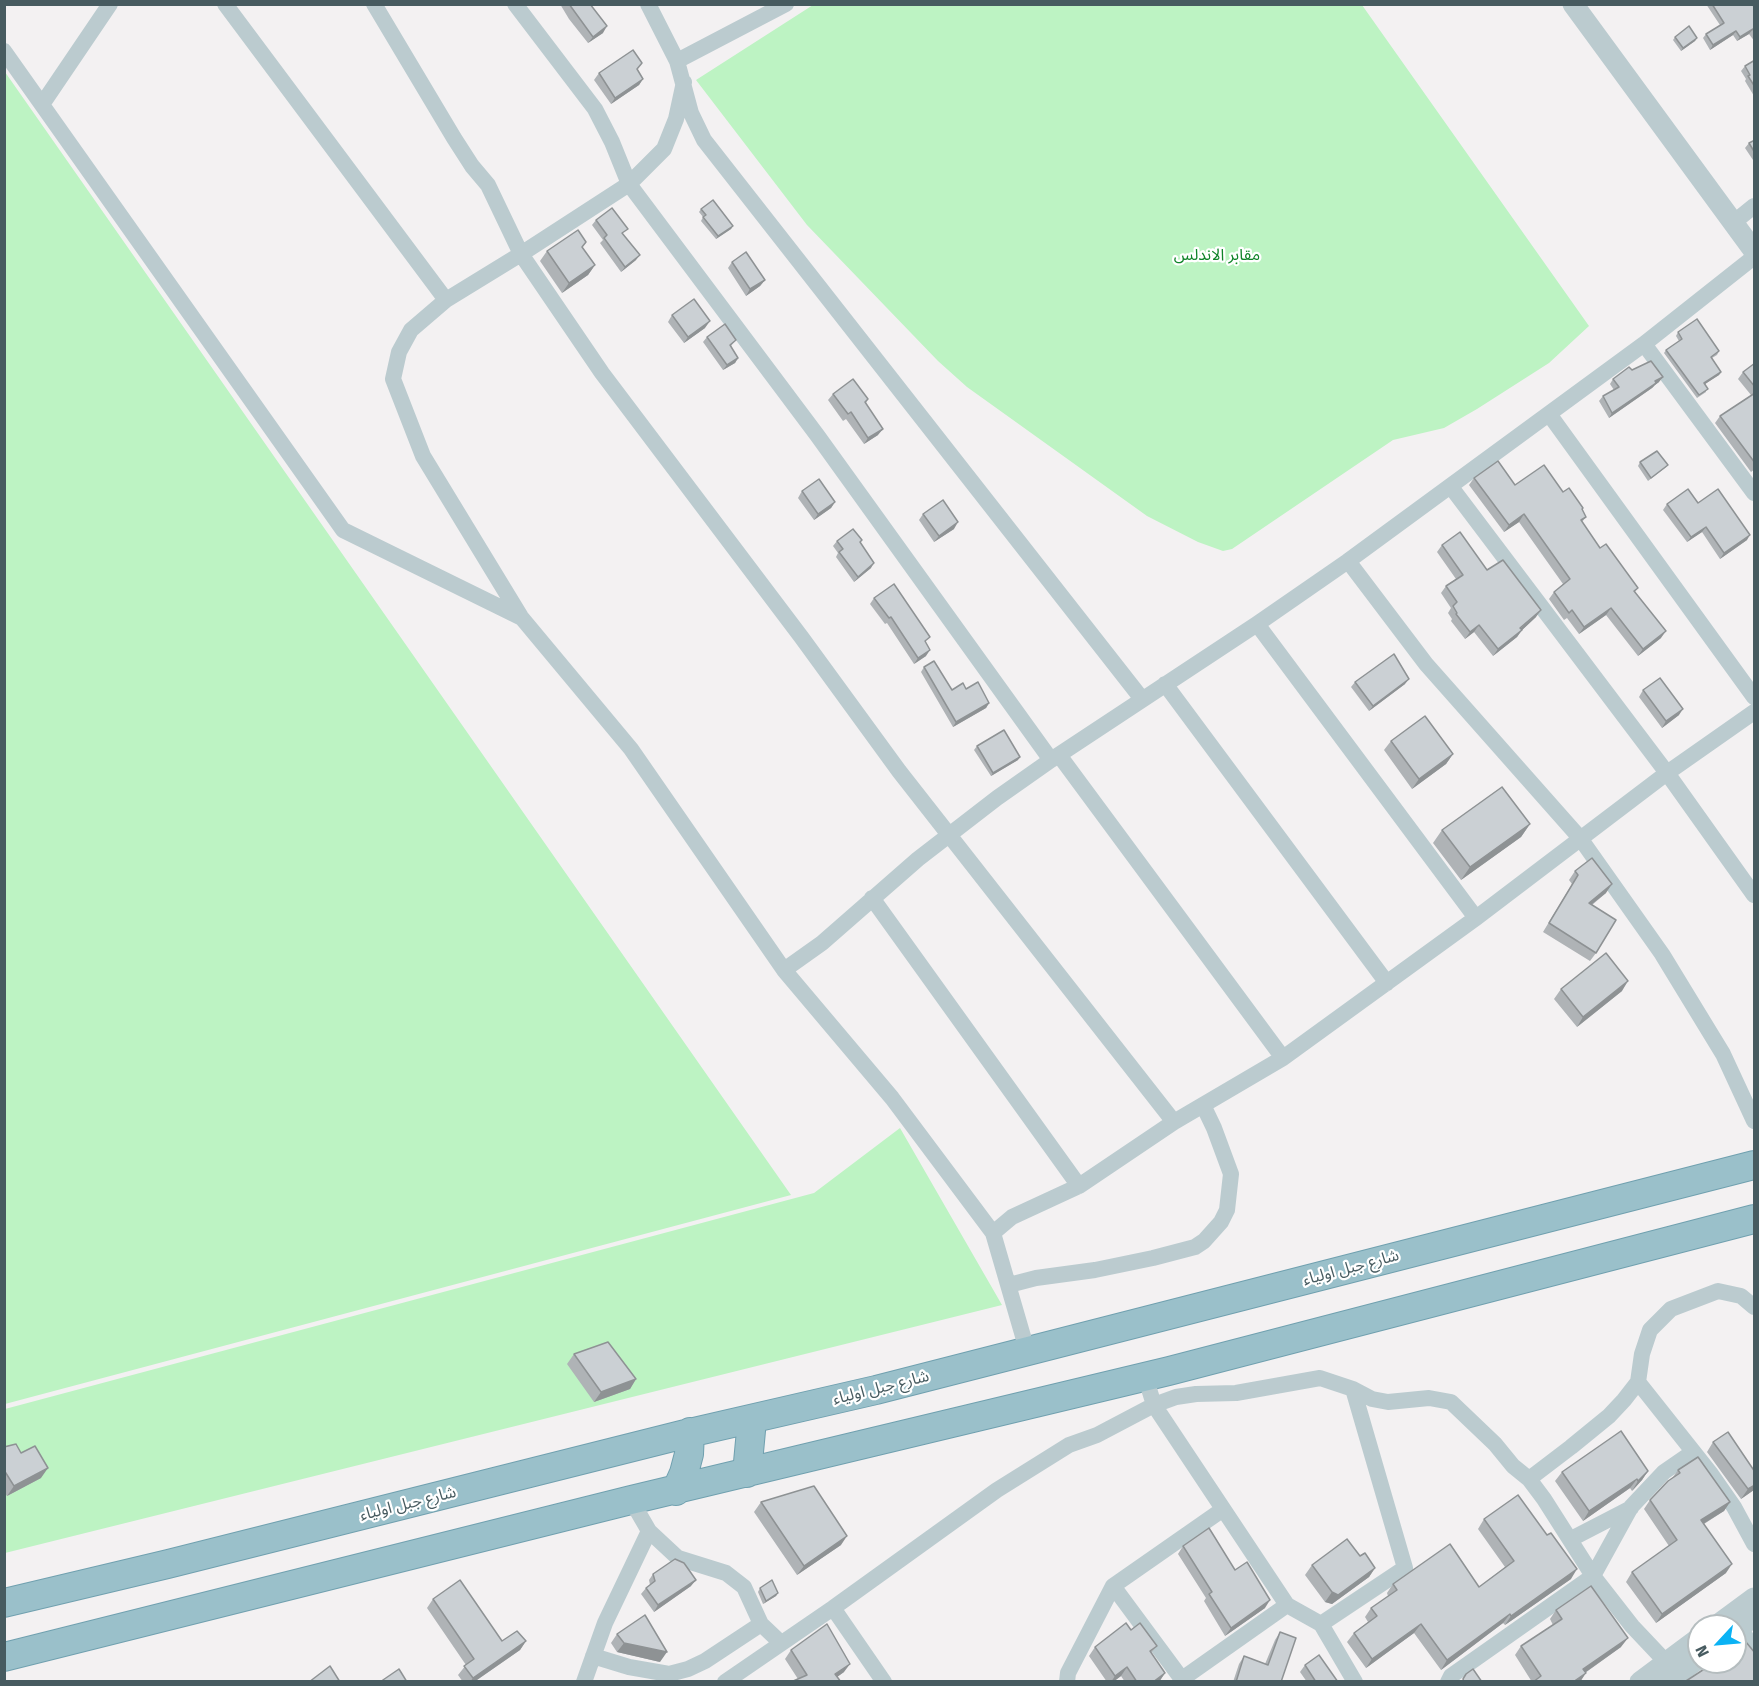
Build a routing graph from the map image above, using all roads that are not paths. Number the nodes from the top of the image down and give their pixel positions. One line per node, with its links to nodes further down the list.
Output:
1 (110, 4): 11 (street)
2 (225, 4): 18 (street)
3 (374, 4): 16 (street)
4 (515, 4): 12 (street)
5 (648, 4): 9 (street)
6 (786, 4): 9 (street)
7 (1573, 4): 14 (street)
8 (4, 51): 11 (street)
9 (677, 61): 10 (street)
10 (684, 82): 12 (street); 28 (street)
11 (43, 104): 24 (street)
12 (629, 184): 16 (street); 30 (street)
13 (1755, 206): 14 (street)
14 (1733, 223): 15 (street)
15 (1755, 251)
16 (521, 255): 18 (street); 32 (street)
17 (1755, 256): 19 (street)
18 (446, 300): 24 (street)
19 (1644, 344): 20 (street); 22 (street)
20 (1549, 414): 21 (street); 27 (street)
21 (1451, 487): 23 (street); 31 (street)
22 (1755, 493)
23 (1348, 561): 25 (street); 33 (street)
24 (521, 618): 37 (street)
25 (1257, 624): 26 (street); 36 (street)
26 (1166, 684): 28 (street); 38 (street)
27 (1755, 697)
28 (1142, 699): 30 (street)
29 (1755, 712): 31 (street)
30 (1055, 758): 32 (street); 39 (street)
31 (1667, 773): 33 (street); 34 (street)
32 (948, 835): 35 (street); 42 (street)
33 (1580, 838): 36 (street); 41 (street)
34 (1755, 895)
35 (872, 898): 37 (street); 44 (street)
36 (1476, 918): 38 (street)
37 (784, 970): 46 (street)
38 (1387, 983): 39 (street)
39 (1283, 1058): 40 (street)
40 (1203, 1104): 42 (street); 47 (street)
41 (1755, 1121)
42 (1174, 1122): 44 (street)
43 (1755, 1165): 49 (highway, شارع جبل اولياء)
44 (1079, 1186): 46 (street)
45 (1755, 1219): 50 (highway)
46 (993, 1233): 47 (street)
47 (1009, 1285): 49 (street)
48 (1755, 1308): 51 (street)
49 (1027, 1350): 54 (highway, شارع جبل اولياء)
50 (1145, 1376): 53 (street); 57 (highway)
51 (1638, 1382): 56 (street); 58 (street)
52 (1353, 1389): 53 (street); 58 (street); 74 (street)
53 (1154, 1406): 62 (street); 71 (street)
54 (752, 1420): 55 (highway, شارع جبل اولياء); 57 (highway)
55 (690, 1432): 59 (highway); 69 (highway, شارع جبل اولياء)
56 (1693, 1452): 61 (street); 65 (street)
57 (747, 1473): 59 (highway)
58 (1529, 1479): 64 (street)
59 (676, 1491): 60 (highway)
60 (631, 1500): 63 (street); 80 (highway)
61 (1631, 1507): 64 (street); 66 (street)
62 (1222, 1510): 67 (street); 70 (street)
63 (649, 1532): 73 (street); 79 (street)
64 (1571, 1539): 66 (street)
65 (1755, 1544)
66 (1593, 1576): 82 (street); 89 (street)
67 (1113, 1586): 83 (street); 87 (street)
68 (1755, 1598): 72 (street)
69 (4, 1603)
70 (1287, 1605): 74 (street); 83 (street)
71 (833, 1608): 76 (street); 86 (street)
72 (1733, 1614)
73 (761, 1623): 76 (street); 79 (street)
74 (1321, 1624): 88 (street)
75 (1747, 1634): 78 (street)
76 (781, 1643): 85 (street)
77 (1687, 1650): 82 (street)
78 (1755, 1651)
79 (593, 1656): 84 (street)
80 (4, 1657)
81 (1687, 1663): 82 (street)
82 (1666, 1672): 90 (street)
83 (1183, 1680)
84 (584, 1682)
85 (725, 1682)
86 (884, 1682)
87 (1067, 1682)
88 (1355, 1682)
89 (1448, 1682)
90 (1640, 1682)

